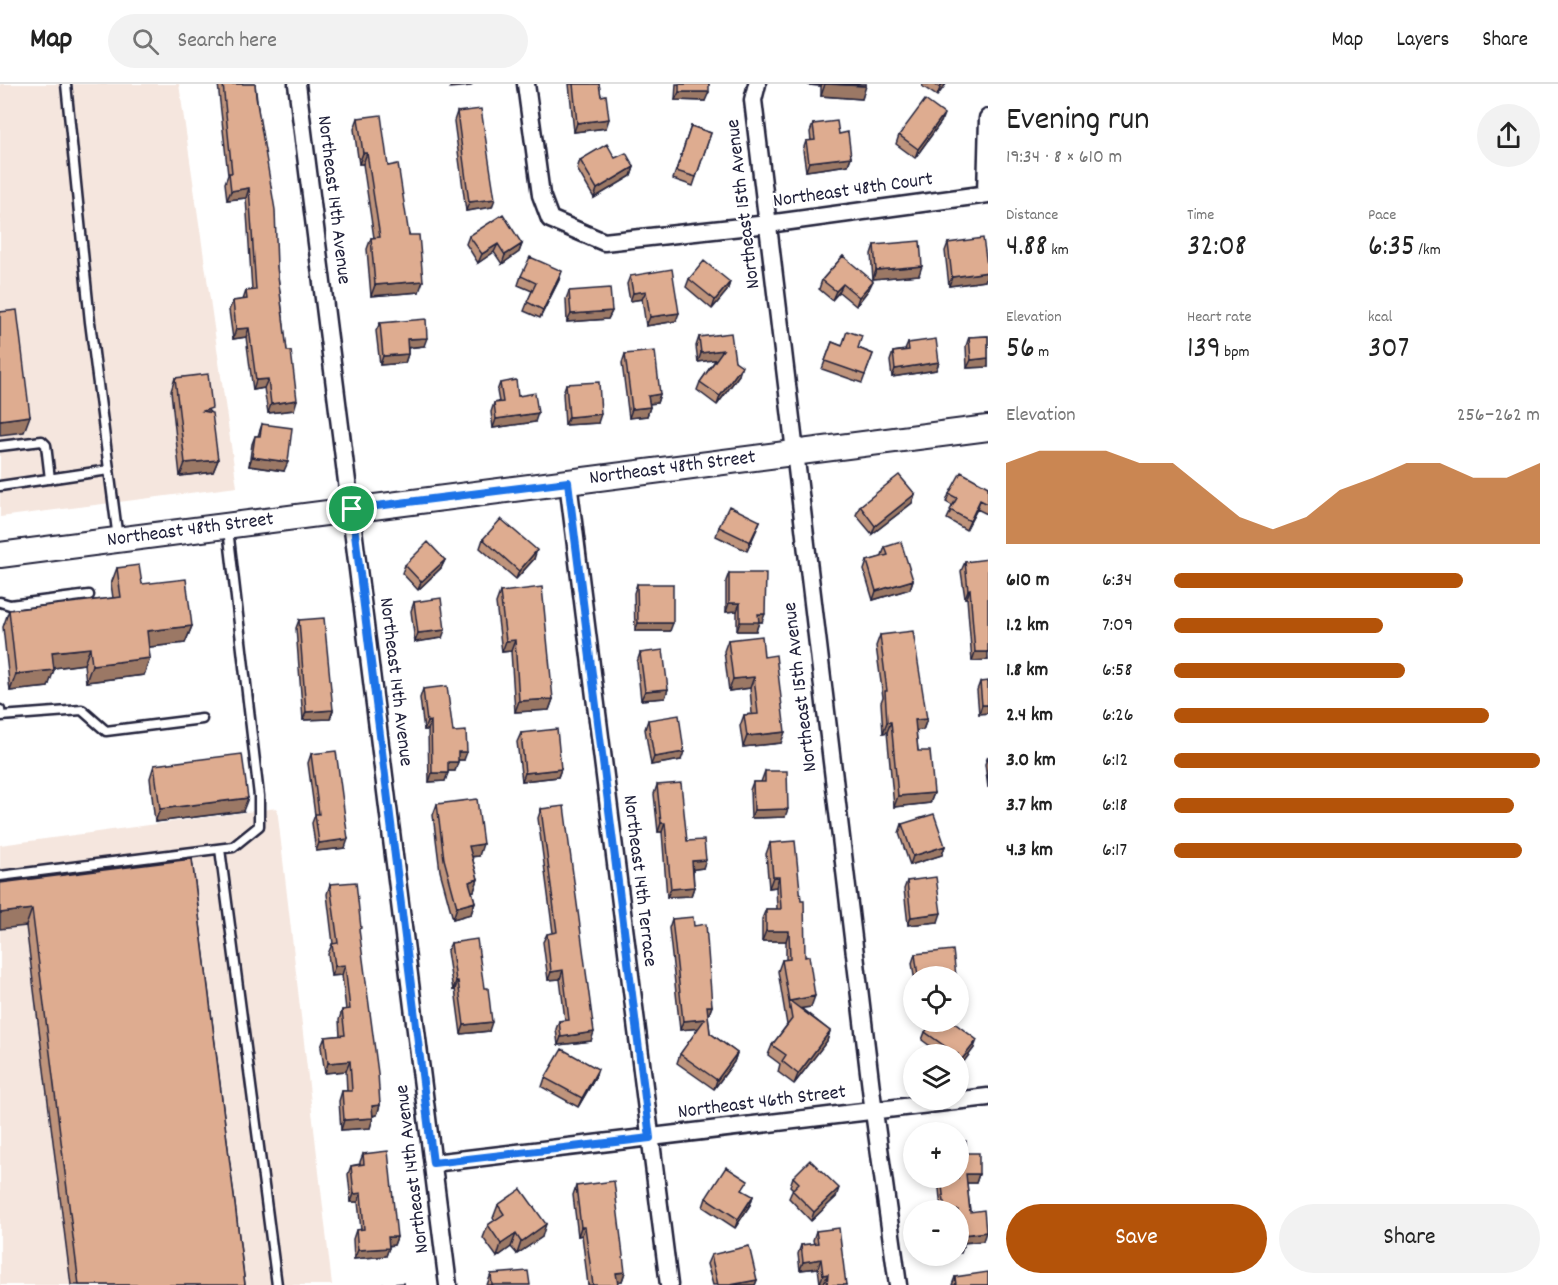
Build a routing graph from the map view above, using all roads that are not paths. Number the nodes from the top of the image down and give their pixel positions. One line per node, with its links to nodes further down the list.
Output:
1 (66, 84): 11 (lane)
2 (297, 84): 15 (street, Northeast 14th Avenue)
3 (526, 84): 7 (street, Northeast 48th Court)
4 (757, 84): 7 (street, Northeast 15th Avenue)
5 (988, 118): 6 (street)
6 (987, 194): 7 (street, Northeast 48th Court)
7 (768, 224): 10 (street, Northeast 15th Avenue)
8 (988, 428): 10 (street, Northeast 48th Street)
9 (0, 447): 12 (lane)
10 (794, 453): 13 (street, Northeast 48th Street); 26 (street, Northeast 15th Avenue)
11 (109, 470): 12 (lane); 17 (lane)
12 (50, 479): 14 (lane)
13 (568, 482): 15 (street, Northeast 48th Street); 27 (street, Northeast 14th Terrace)
14 (0, 486)
15 (352, 509): 16 (street, Northeast 48th Street); 28 (street, Northeast 14th Avenue)
16 (228, 525): 17 (street, Northeast 48th Street); 23 (lane)
17 (118, 540): 18 (street, Northeast 48th Street)
18 (0, 555)
19 (89, 595): 20 (lane)
20 (0, 602)
21 (0, 710): 22 (lane)
22 (202, 719)
23 (220, 849): 24 (lane); 29 (lane)
24 (0, 876)
25 (988, 1097): 26 (street, Northeast 46th Street)
26 (874, 1110): 27 (street, Northeast 46th Street); 32 (street, Northeast 15th Avenue)
27 (650, 1138): 28 (street, Northeast 46th Street); 31 (street, Northeast 14th Terrace)
28 (433, 1163): 30 (street, Northeast 14th Avenue)
29 (277, 1285)
30 (448, 1285)
31 (669, 1285)
32 (898, 1285)

